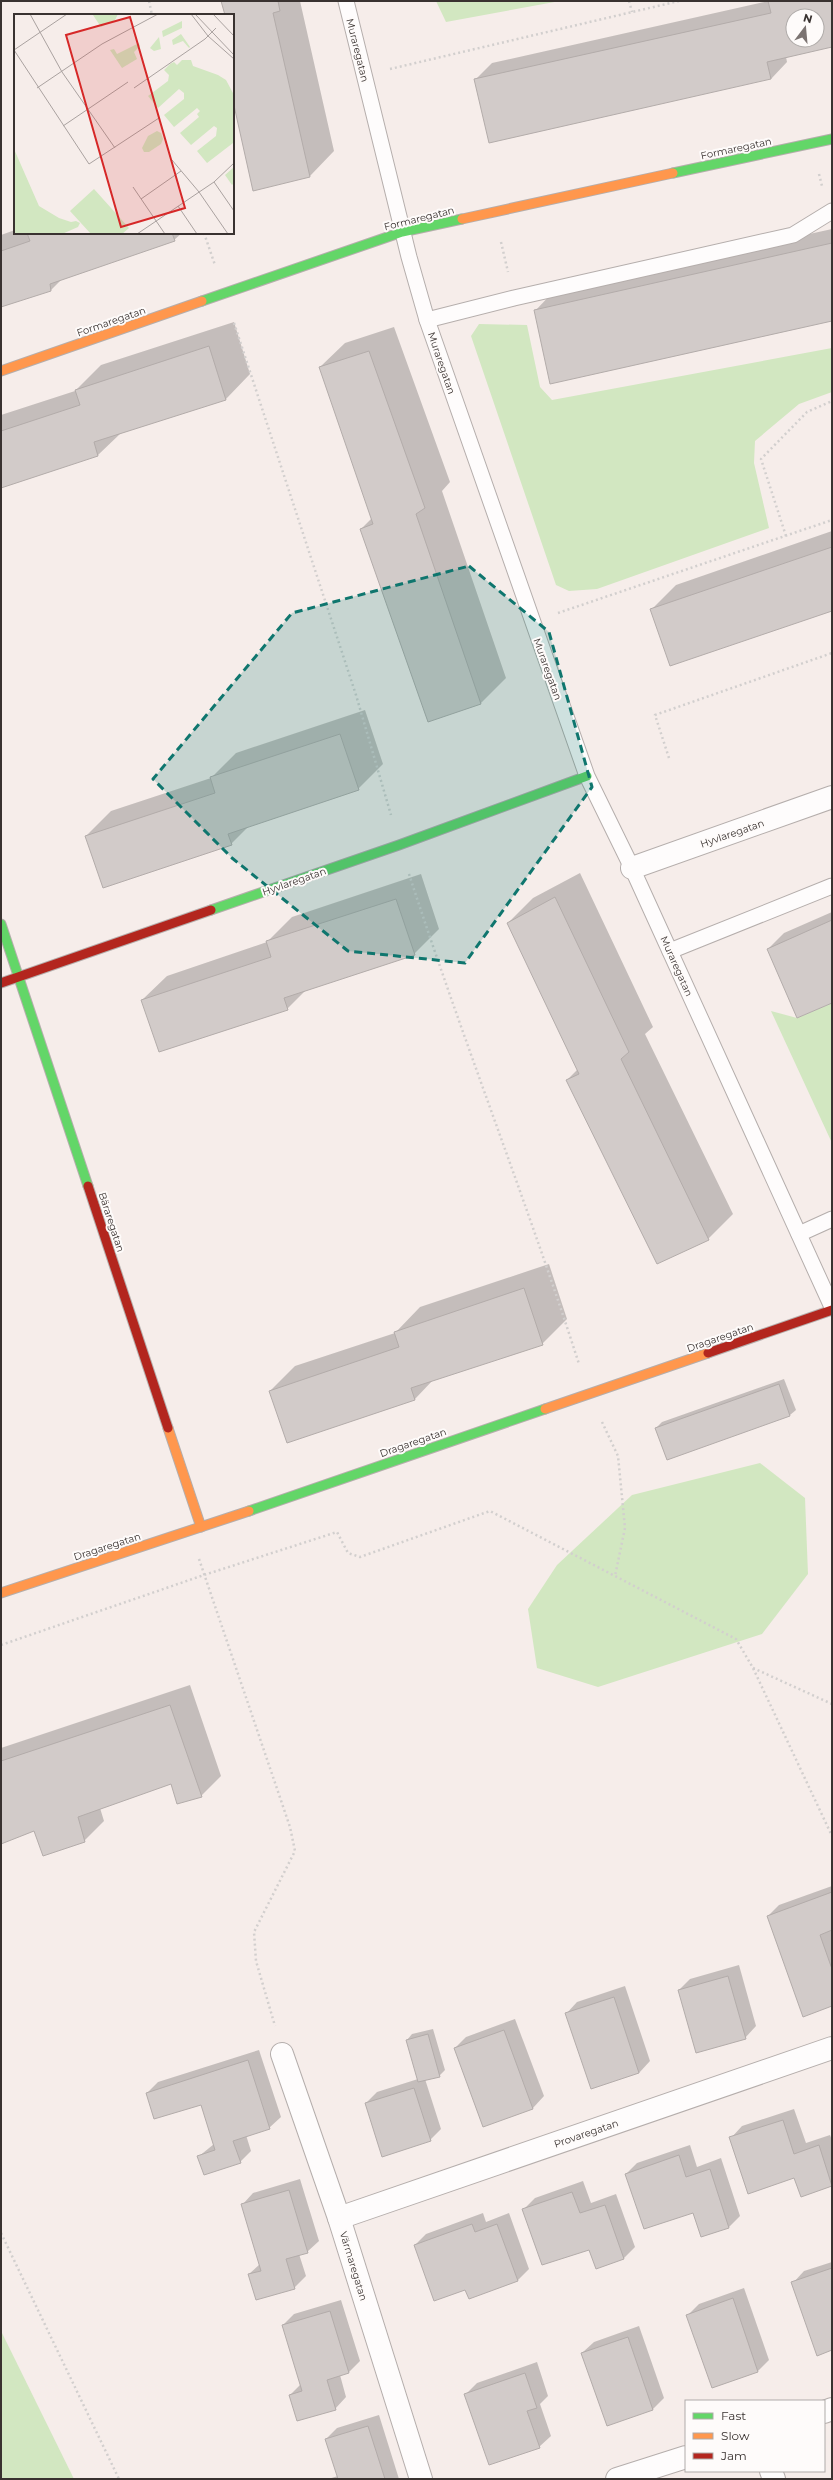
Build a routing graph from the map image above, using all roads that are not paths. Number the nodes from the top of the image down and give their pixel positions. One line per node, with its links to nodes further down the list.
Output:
1 (346, 1): 4 (lane, Muraregatan)
2 (832, 139): 4 (street, Formaregatan)
3 (830, 212): 5 (lane)
4 (402, 232): 5 (lane, Muraregatan); 6 (street, Formaregatan)
5 (427, 320): 7 (lane, Muraregatan)
6 (1, 372)
7 (586, 776): 9 (lane, Muraregatan); 13 (street, Hyvlaregatan)
8 (832, 797): 9 (street, Hyvlaregatan)
9 (632, 868): 12 (lane, Muraregatan)
10 (832, 886): 12 (lane)
11 (1, 924): 13 (street, Bäraregatan)
12 (670, 950): 16 (lane, Muraregatan)
13 (20, 977): 14 (street, Hyvlaregatan); 18 (street, Bäraregatan)
14 (1, 983)
15 (832, 1219): 16 (lane)
16 (799, 1234): 17 (lane, Muraregatan)
17 (832, 1309): 18 (street, Dragaregatan)
18 (201, 1527): 19 (street, Dragaregatan)
19 (1, 1592)
20 (832, 2048): 22 (street, Provaregatan)
21 (282, 2054): 22 (street, Värmaregatan)
22 (339, 2218): 24 (street, Värmaregatan)
23 (685, 2457): 25 (street)
24 (421, 2479)
25 (618, 2479)

